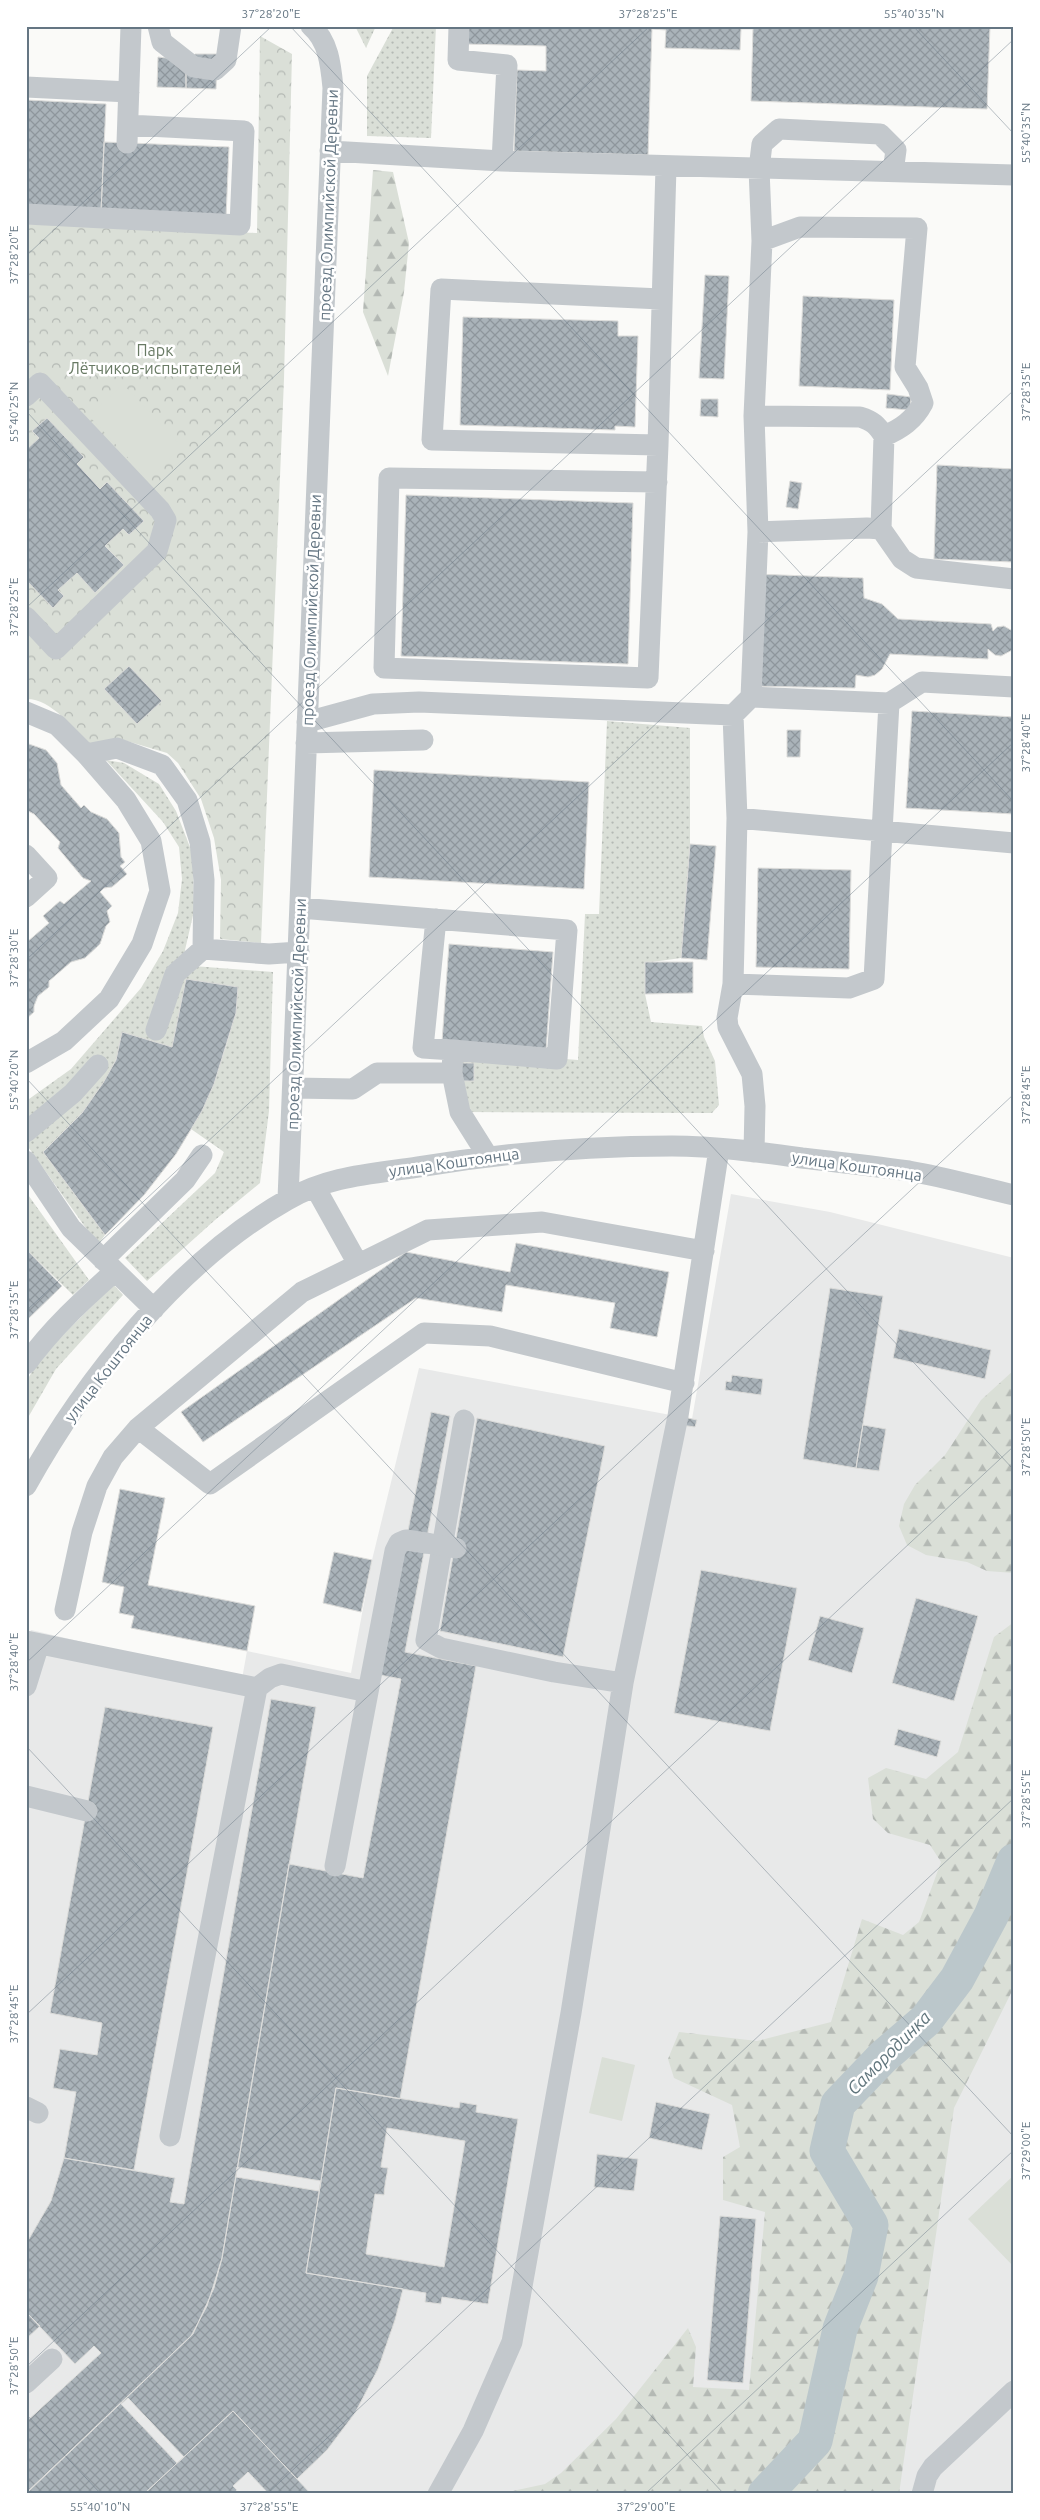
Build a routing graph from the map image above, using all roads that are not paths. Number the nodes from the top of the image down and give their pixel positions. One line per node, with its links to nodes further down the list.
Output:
1 (132, 26): 7 (street)
2 (158, 26): 3 (street)
3 (231, 26)
4 (311, 26): 8 (street, проезд Олимпийской Деревни)
5 (459, 26): 9 (street)
6 (26, 88): 7 (street)
7 (129, 92): 14 (street)
8 (330, 152): 9 (street); 31 (street, проезд Олимпийской Деревни)
9 (502, 161): 10 (street)
10 (666, 167): 11 (street); 16 (street)
11 (760, 169): 12 (street); 12 (street); 15 (street)
12 (893, 172): 13 (street)
13 (1014, 175)
14 (26, 214)
15 (762, 241): 18 (street); 19 (street)
16 (661, 299): 20 (street); 20 (street)
17 (26, 396): 25 (street)
18 (754, 416): 19 (street); 23 (street)
19 (884, 436): 22 (street)
20 (658, 445): 21 (street)
21 (657, 482): 21 (street)
22 (881, 529): 23 (street); 24 (street)
23 (758, 532): 27 (street)
24 (1014, 579)
25 (26, 617)
26 (1014, 686): 28 (street)
27 (751, 697): 28 (street); 30 (street)
28 (889, 703): 36 (street)
29 (26, 712): 34 (street)
30 (734, 716): 31 (street); 35 (street)
31 (307, 722): 33 (street, проезд Олимпийской Деревни)
32 (423, 740): 33 (street)
33 (306, 743): 40 (street, проезд Олимпийской Деревни)
34 (86, 754): 42 (street); 47 (street)
35 (737, 818): 36 (street); 44 (street)
36 (881, 831): 37 (street); 44 (street)
37 (1014, 843)
38 (26, 855): 39 (street)
39 (26, 897)
40 (300, 908): 41 (street); 43 (street, проезд Олимпийской Деревни)
41 (436, 919): 46 (street); 46 (street)
42 (203, 949): 43 (street); 45 (street)
43 (298, 952): 50 (street, проезд Олимпийской Деревни)
44 (733, 984): 53 (street)
45 (156, 1030)
46 (453, 1050): 49 (street)
47 (26, 1063)
48 (98, 1065): 51 (street)
49 (452, 1073): 50 (street); 55 (street)
50 (293, 1088): 59 (street, проезд Олимпийской Деревни)
51 (26, 1132)
52 (719, 1149): 53 (street, улица Коштоянца); 55 (street, улица Коштоянца); 60 (street)
53 (754, 1152): 58 (street, улица Коштоянца)
54 (202, 1155): 62 (street)
55 (487, 1155): 57 (street, улица Коштоянца)
56 (26, 1161): 62 (street)
57 (315, 1187): 59 (street, улица Коштоянца); 61 (street)
58 (1014, 1195)
59 (288, 1199): 63 (street, улица Коштоянца)
60 (704, 1251): 61 (street); 65 (street)
61 (358, 1264): 67 (street)
62 (109, 1265): 63 (street); 64 (street)
63 (154, 1309): 68 (street, улица Коштоянца)
64 (27, 1363)
65 (684, 1383): 67 (street); 72 (street)
66 (464, 1420): 72 (street)
67 (138, 1428): 70 (street)
68 (26, 1486)
69 (456, 1548): 75 (street, bridge)
70 (65, 1610)
71 (33, 1643): 73 (street); 74 (street)
72 (623, 1682): 83 (street)
73 (26, 1686)
74 (257, 1688): 75 (street); 79 (street)
75 (368, 1692): 78 (street)
76 (26, 1796): 77 (street)
77 (87, 1811)
78 (336, 1866)
79 (170, 2136)
80 (52, 2359): 81 (street)
81 (26, 2383)
82 (1014, 2391): 84 (street)
83 (438, 2494)
84 (922, 2494)

